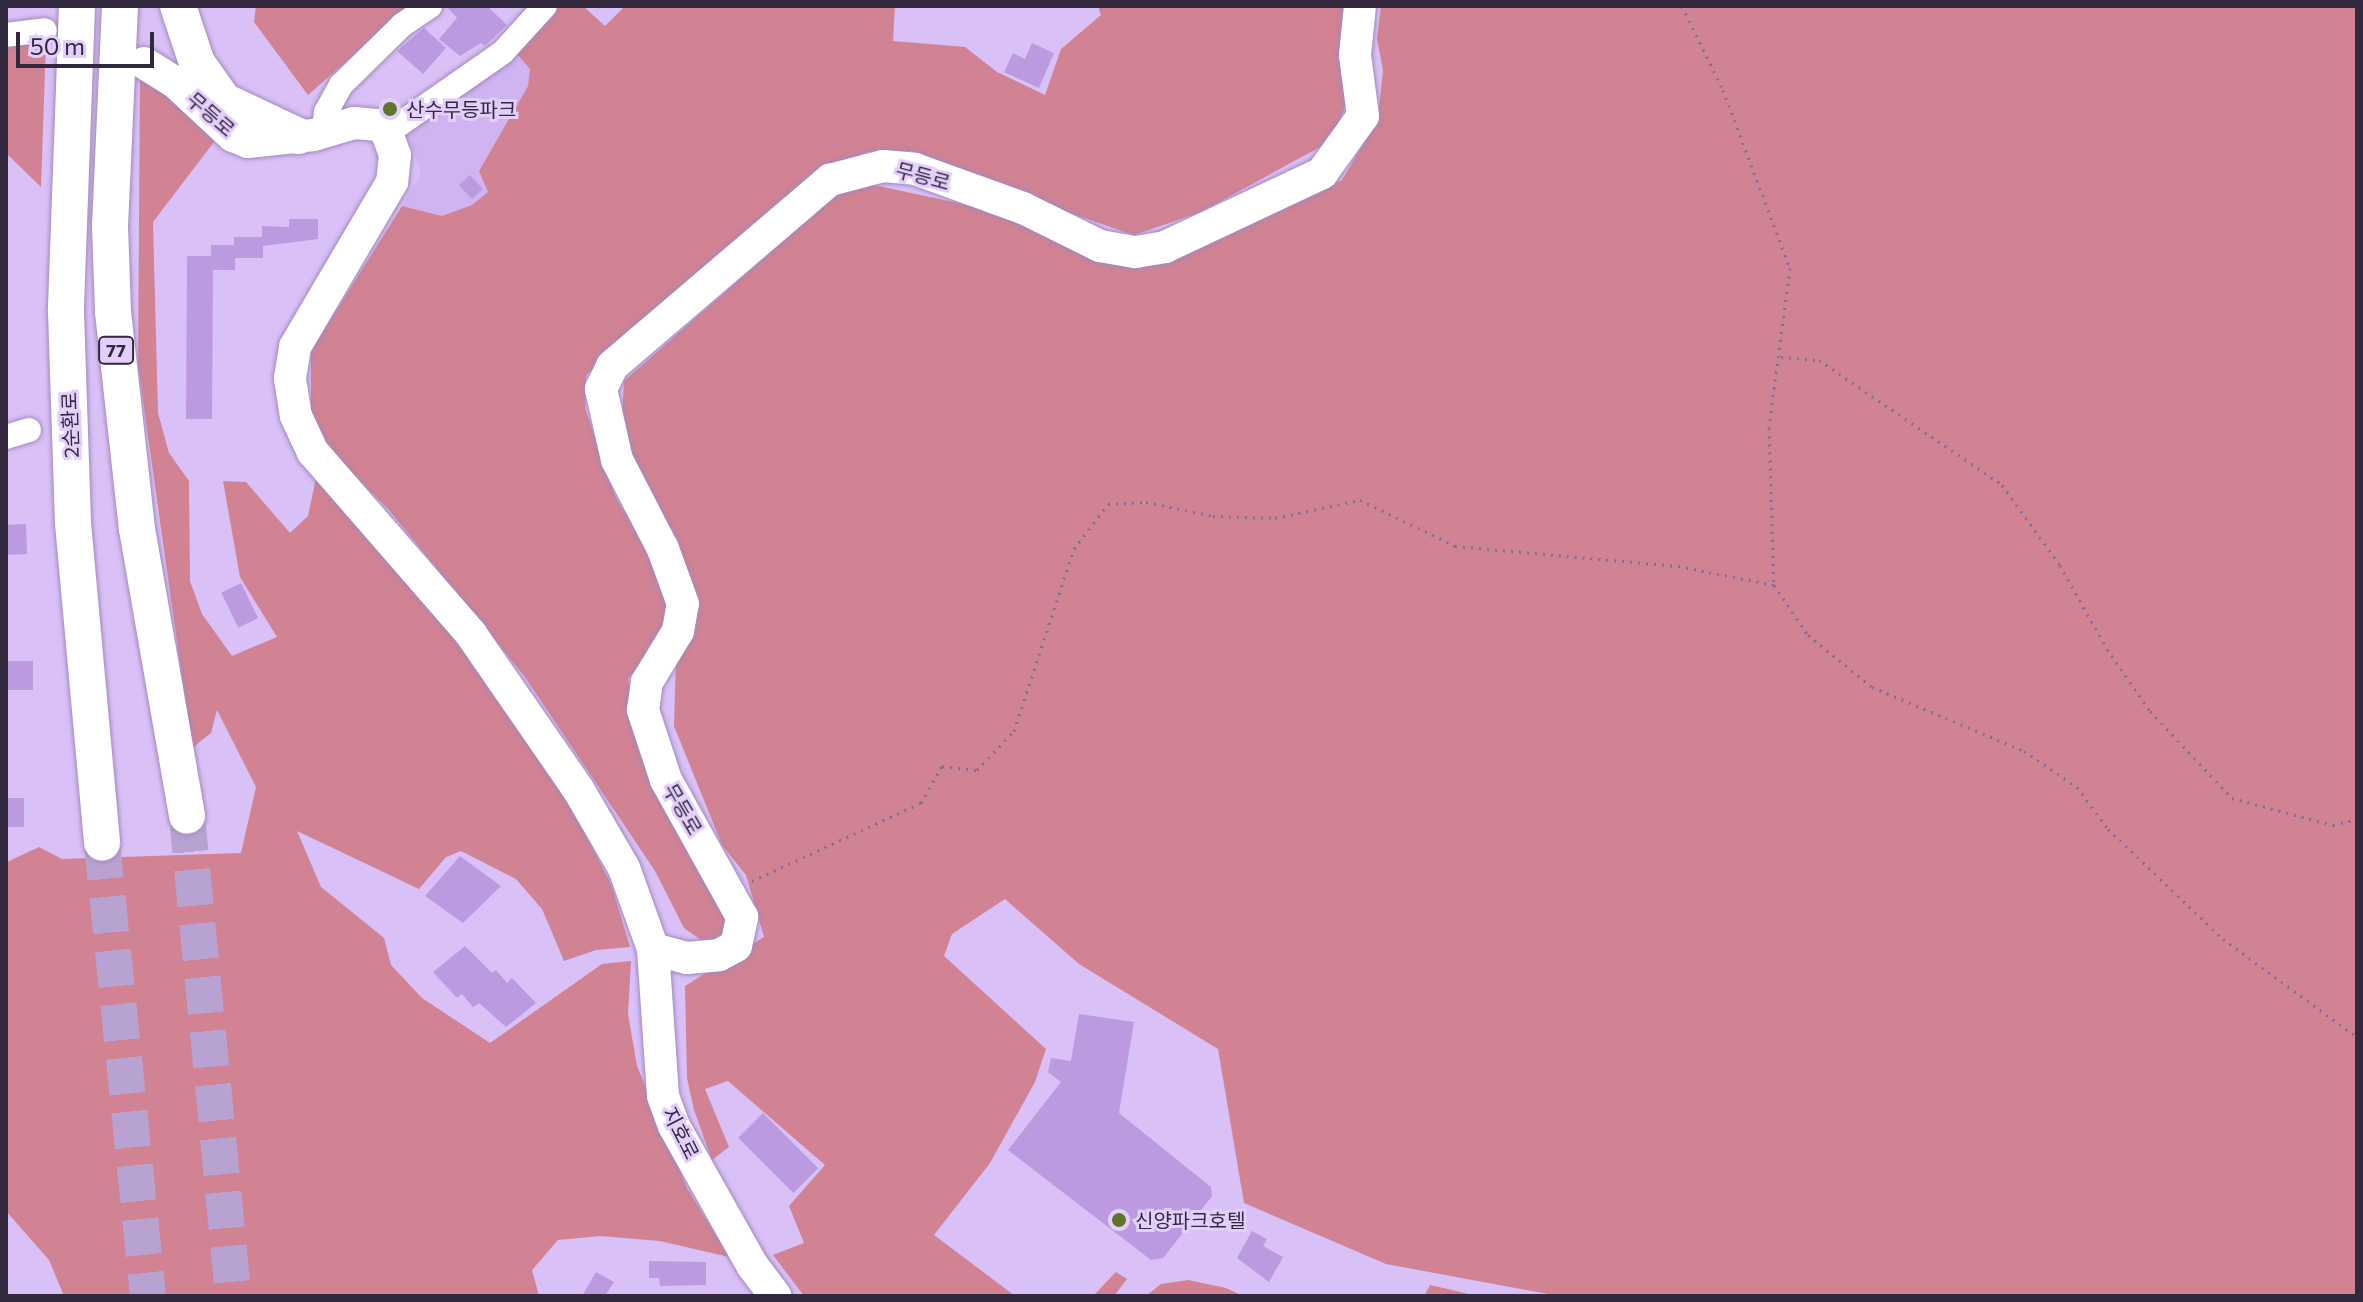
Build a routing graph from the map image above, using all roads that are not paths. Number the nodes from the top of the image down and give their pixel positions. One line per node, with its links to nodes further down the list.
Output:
1 (77, 6): 13 (highway, 2순환로 / 77)
2 (120, 6): 10 (highway, 77)
3 (133, 6): 10 (highway)
4 (178, 6): 12 (highway)
5 (430, 6): 12 (street)
6 (545, 6): 11 (street)
7 (1360, 6): 16 (main road, 무등로)
8 (50, 18): 9 (street); 13 (highway)
9 (6, 35)
10 (130, 73): 12 (main road, 무등로); 14 (highway, 77)
11 (387, 133): 12 (main road, 무등로); 16 (main road)
12 (311, 134)
13 (68, 166): 15 (highway, 2순환로 / 77)
14 (187, 816)
15 (102, 843)
16 (653, 949): 17 (main road, 지호로)
17 (775, 1296)

